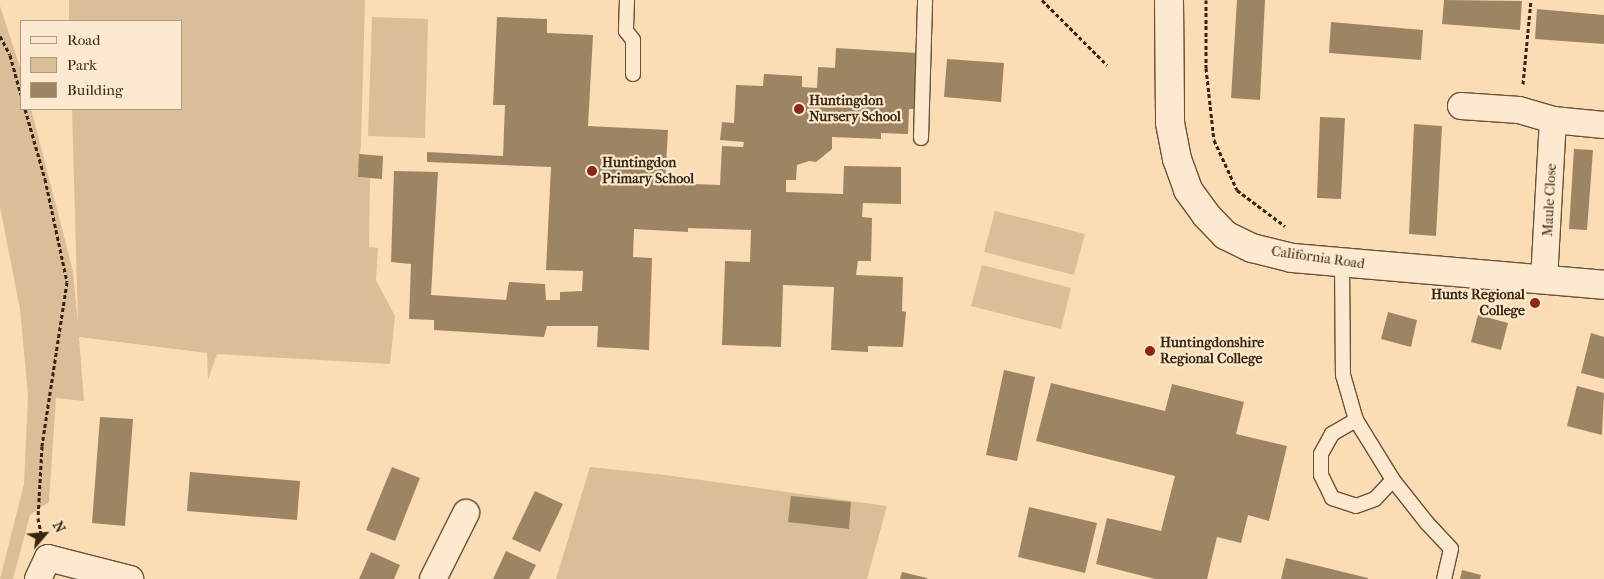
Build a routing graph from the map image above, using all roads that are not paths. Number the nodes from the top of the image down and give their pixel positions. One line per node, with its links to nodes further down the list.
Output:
1 (627, 0): 4 (lane)
2 (925, 0): 8 (lane)
3 (1169, 0): 9 (street, California Road)
4 (633, 74)
5 (1461, 106): 6 (street)
6 (1553, 120): 7 (street); 10 (street, Maule Close)
7 (1604, 125)
8 (921, 138)
9 (1342, 263): 10 (street, California Road); 12 (lane)
10 (1544, 280): 11 (street, California Road)
11 (1604, 285)
12 (1356, 420): 13 (lane); 13 (lane)
13 (1393, 480): 18 (lane)
14 (466, 513): 17 (street)
15 (43, 569): 16 (street)
16 (130, 579)
17 (433, 579)
18 (1444, 579)

